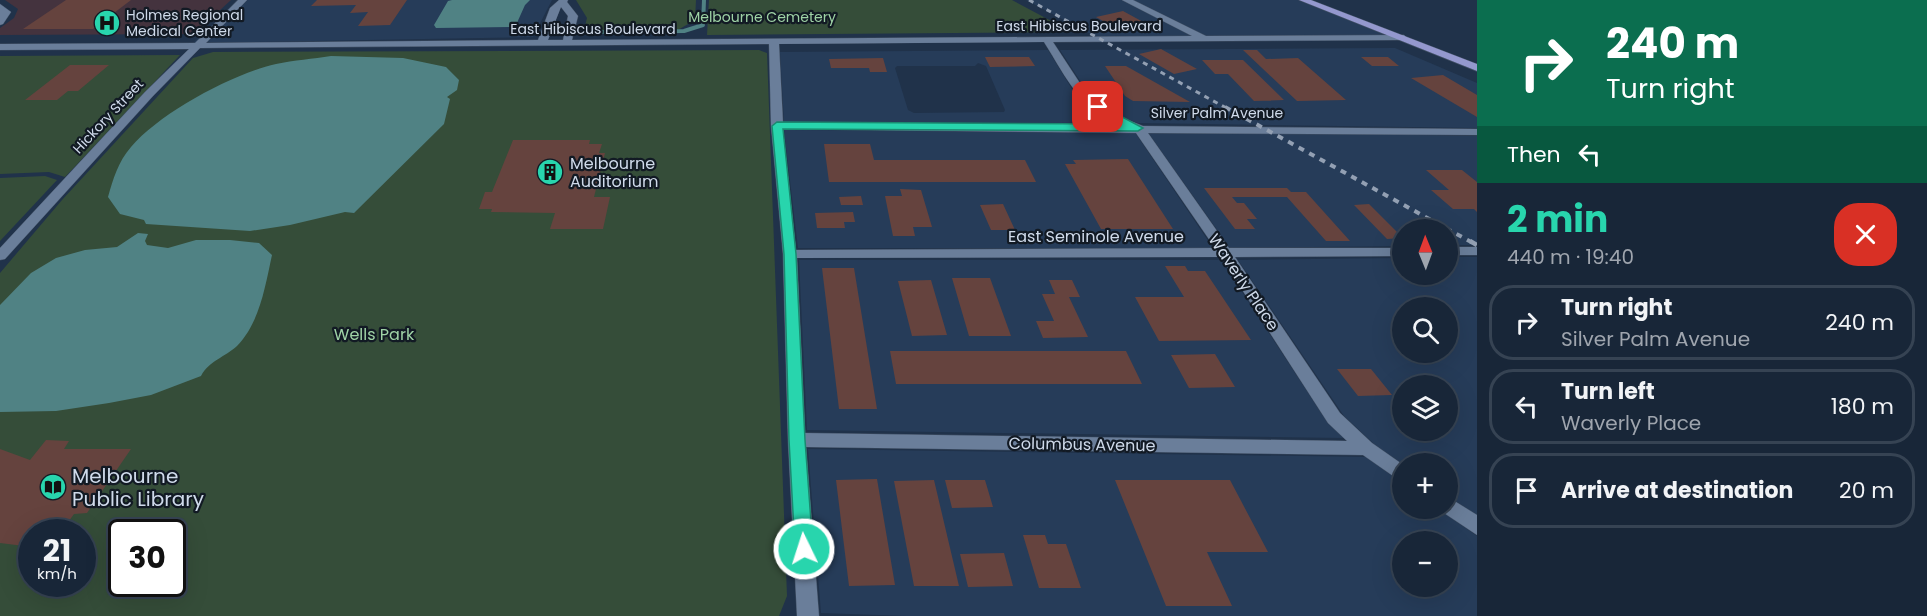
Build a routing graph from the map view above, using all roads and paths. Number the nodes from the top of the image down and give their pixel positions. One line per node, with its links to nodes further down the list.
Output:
1 (243, 0): 13 (street, Hickory Street)
2 (1126, 0): 9 (street)
3 (1303, 0): 7 (main road)
4 (563, 1): 11 (street); 12 (street)
5 (0, 7): 6 (street)
6 (0, 21)
7 (1401, 37): 9 (street, East Hibiscus Boulevard); 15 (main road)
8 (1047, 40): 9 (street, East Hibiscus Boulevard); 10 (street, East Hibiscus Boulevard); 16 (street)
9 (1209, 40)
10 (774, 42): 12 (street, East Hibiscus Boulevard); 17 (street)
11 (542, 43): 12 (street, East Hibiscus Boulevard); 13 (street, East Hibiscus Boulevard)
12 (567, 43)
13 (196, 45): 14 (street, East Hibiscus Boulevard); 25 (street, Hickory Street)
14 (0, 47)
15 (1477, 68)
16 (1086, 112): 17 (street, Silver Palm Avenue); 18 (street, Silver Palm Avenue); 18 (street)
17 (777, 126): 23 (street)
18 (1138, 128): 19 (street, Silver Palm Avenue); 24 (street, Waverly Place)
19 (1477, 132)
20 (1458, 251): 21 (street)
21 (1477, 251)
22 (1392, 252): 24 (street, East Seminole Avenue)
23 (790, 254): 24 (street, East Seminole Avenue); 26 (street)
24 (1226, 254): 27 (street, Waverly Place)
25 (0, 256)
26 (797, 440): 27 (street, Columbus Avenue); 31 (street)
27 (1366, 448): 28 (street, Waverly Place)
28 (1392, 466)
29 (1458, 512): 30 (street)
30 (1477, 526)
31 (808, 616)

